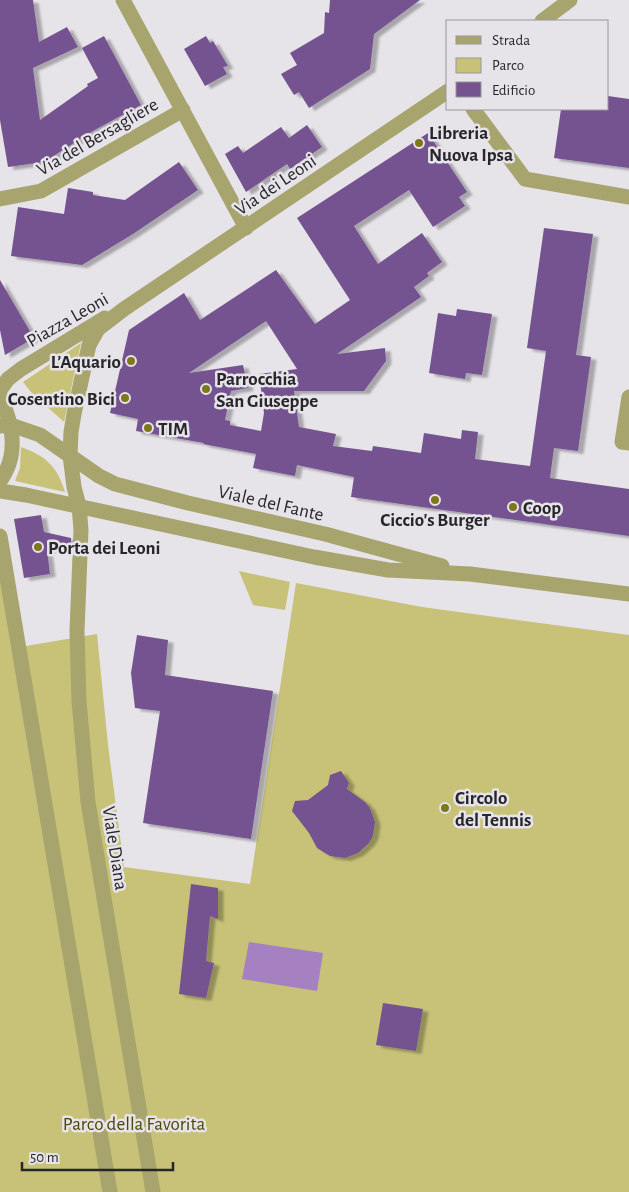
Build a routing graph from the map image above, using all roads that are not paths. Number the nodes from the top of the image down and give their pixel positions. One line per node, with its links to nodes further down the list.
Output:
1 (124, 0): 5 (street)
2 (570, 0): 3 (street)
3 (543, 20)
4 (446, 92): 9 (street, Via dei Leoni)
5 (183, 110): 8 (street, Via del Bersagliere); 9 (street)
6 (474, 110): 7 (street)
7 (629, 197)
8 (0, 199)
9 (246, 228): 10 (street, Via dei Leoni)
10 (124, 309): 11 (street, Piazza Leoni); 16 (street, Piazza Leoni)
11 (0, 393): 13 (street); 14 (street)
12 (629, 397): 15 (street)
13 (5, 426): 14 (street); 17 (street)
14 (40, 435): 16 (street, Viale del Fante)
15 (629, 443)
16 (70, 455): 19 (street, Piazza Leoni); 21 (street, Viale del Fante)
17 (0, 482)
18 (0, 491): 19 (street, Viale del Fante)
19 (79, 506): 21 (street, Viale del Fante); 24 (street, Viale Diana)
20 (0, 536): 23 (street)
21 (470, 574): 22 (street, Viale del Fante)
22 (629, 594)
23 (110, 1192)
24 (153, 1192)

